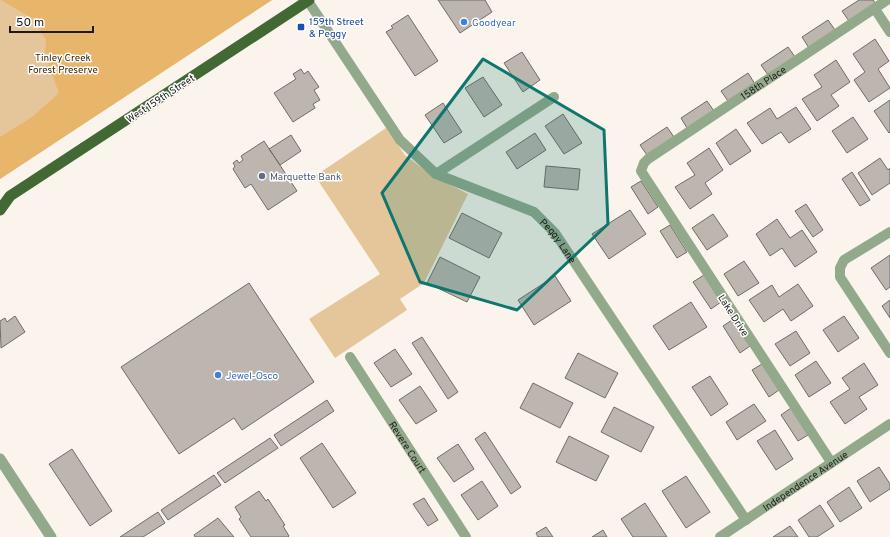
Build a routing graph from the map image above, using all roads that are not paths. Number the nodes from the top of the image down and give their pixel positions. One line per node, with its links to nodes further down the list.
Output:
1 (309, 0): 7 (street, Peggy Lane); 8 (main road, West 159th Street)
2 (887, 0): 3 (street, 158th Place)
3 (875, 9): 4 (street); 6 (street, 158th Place)
4 (890, 32)
5 (554, 97): 7 (street)
6 (642, 166): 15 (street, Lake Drive)
7 (436, 174): 16 (street, Peggy Lane)
8 (5, 198): 9 (main road, West 159th Street)
9 (0, 210)
10 (890, 232): 11 (street)
11 (890, 353)
12 (350, 357): 18 (street, Revere Court)
13 (890, 424): 15 (street, Independence Avenue)
14 (0, 459): 17 (street)
15 (831, 462): 16 (street, Independence Avenue)
16 (746, 520): 19 (street, Independence Avenue)
17 (51, 537)
18 (466, 537)
19 (720, 537)

